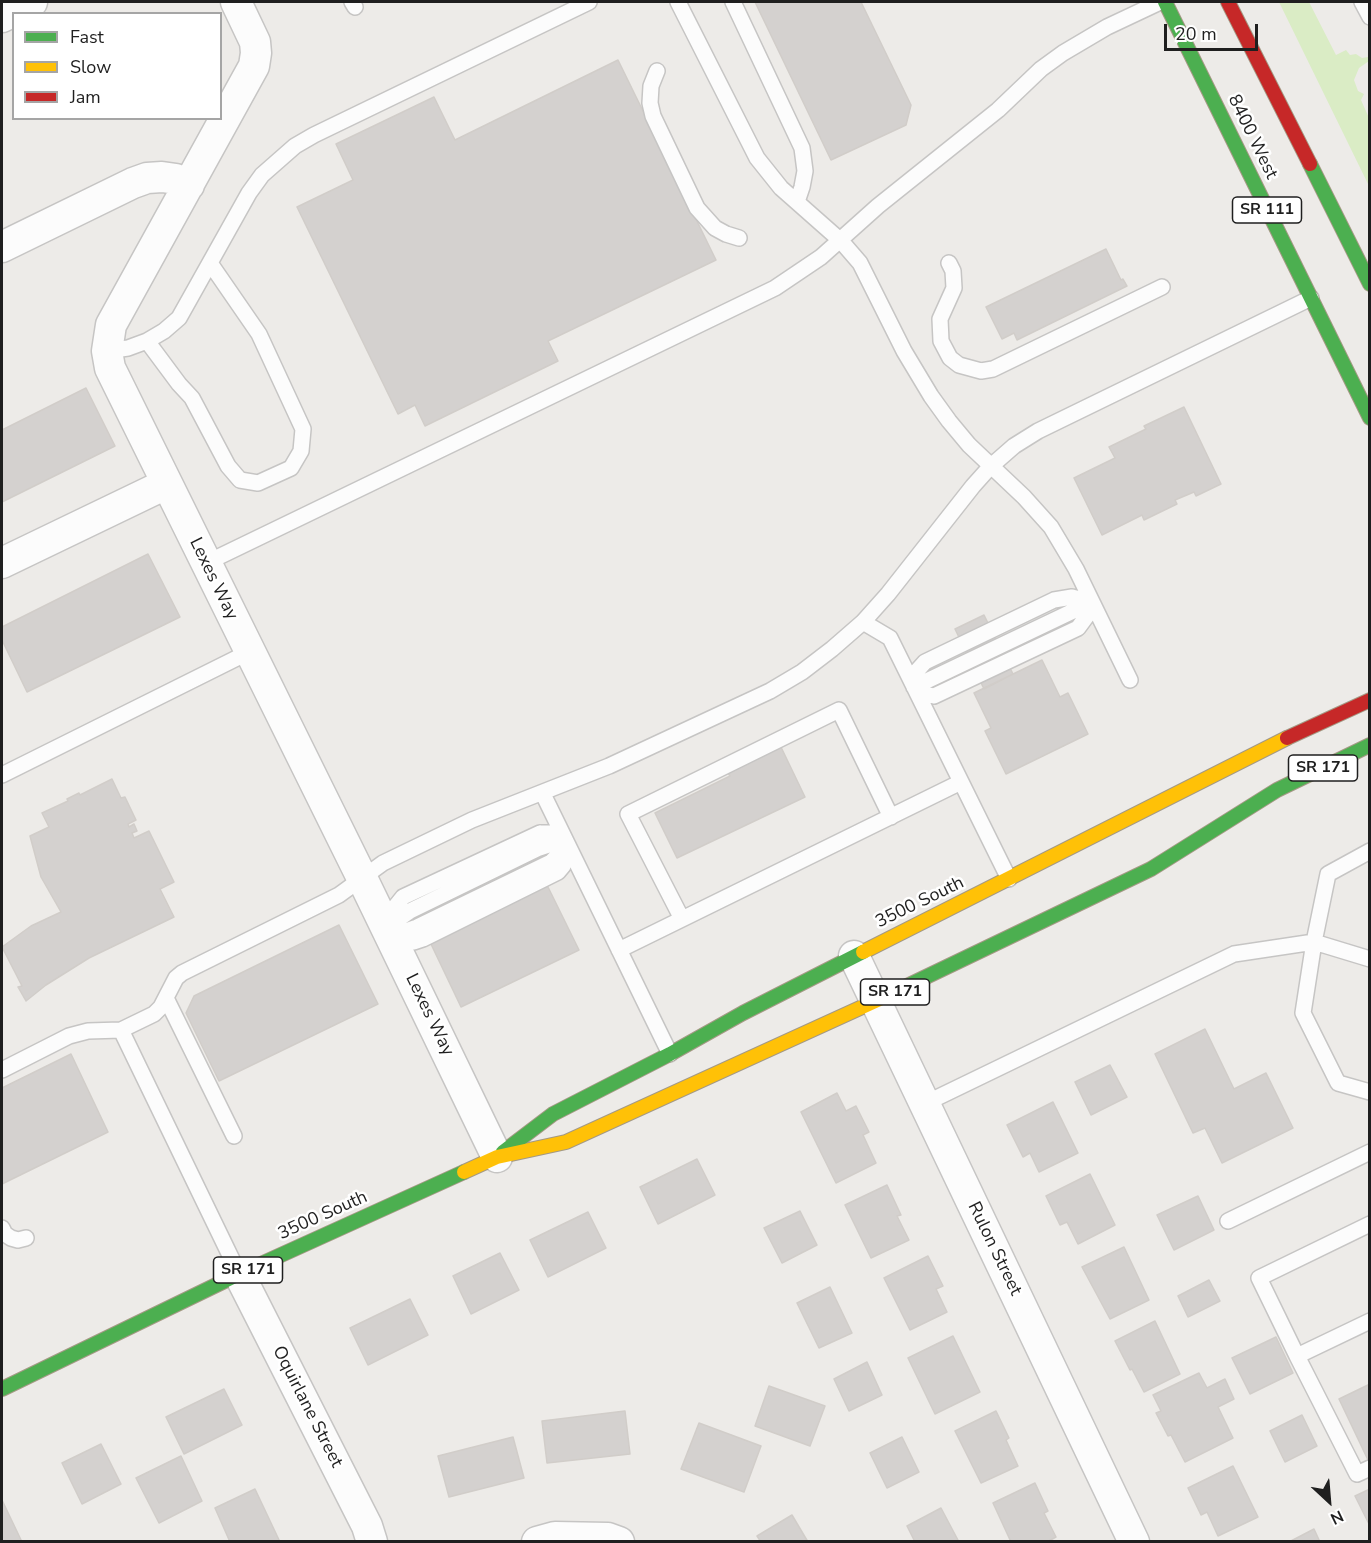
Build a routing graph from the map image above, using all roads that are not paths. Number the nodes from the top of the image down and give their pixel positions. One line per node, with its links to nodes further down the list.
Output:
1 (32, 2): 9 (street)
2 (236, 2): 11 (street, Lexes Way)
3 (589, 2): 16 (lane)
4 (678, 2): 12 (lane)
5 (733, 2): 12 (lane)
6 (1160, 2): 14 (lane)
7 (1165, 2): 20 (main road, 8400 West / SR 111)
8 (1228, 2): 18 (main road, SR 111)
9 (2, 17)
10 (657, 71): 13 (lane)
11 (189, 185): 15 (street); 22 (street, Lexes Way)
12 (797, 202): 14 (lane)
13 (739, 238)
14 (841, 241): 24 (lane); 27 (lane)
15 (2, 247)
16 (210, 263): 21 (lane); 21 (lane)
17 (949, 263): 19 (lane)
18 (1370, 284)
19 (1162, 287)
20 (1311, 298): 23 (main road, 8400 West / SR 111); 24 (lane)
21 (147, 340): 22 (lane)
22 (107, 351): 25 (street, Lexes Way)
23 (1370, 418)
24 (990, 467): 28 (lane); 29 (lane)
25 (166, 484): 26 (street); 27 (street, Lexes Way)
26 (2, 563)
27 (206, 563): 30 (street, Lexes Way)
28 (1092, 602): 31 (lane); 32 (lane); 32 (lane)
29 (863, 622): 32 (lane); 37 (lane)
30 (249, 652): 35 (lane); 41 (street, Lexes Way)
31 (1130, 680)
32 (914, 687): 36 (lane)
33 (1370, 700): 42 (main road, 3500 South / SR 171)
34 (1370, 745): 50 (main road, 3500 South / SR 171)
35 (2, 775)
36 (961, 782): 38 (lane); 42 (lane)
37 (543, 794): 39 (lane); 41 (lane)
38 (891, 817): 43 (lane); 43 (lane)
39 (568, 845): 44 (lane); 44 (lane); 46 (lane)
40 (1370, 851): 45 (lane)
41 (362, 878): 44 (street, Lexes Way); 49 (lane)
42 (1009, 879): 47 (main road, 3500 South / SR 171)
43 (682, 919): 46 (lane)
44 (388, 932): 58 (street, Lexes Way)
45 (1314, 942): 48 (lane); 54 (lane); 55 (lane)
46 (619, 950): 52 (lane)
47 (854, 956): 50 (street, Rulon Street); 52 (main road, 3500 South / SR 171)
48 (1370, 959)
49 (166, 998): 51 (lane); 56 (lane)
50 (875, 1002): 55 (street, Rulon Street); 58 (main road, 3500 South / SR 171)
51 (121, 1030): 53 (lane); 63 (lane)
52 (670, 1054): 58 (main road, 3500 South / SR 171)
53 (2, 1070)
54 (1370, 1092)
55 (924, 1104): 71 (street, Rulon Street)
56 (234, 1136)
57 (1370, 1152): 59 (lane)
58 (497, 1157): 63 (main road, 3500 South / SR 171)
59 (1228, 1221)
60 (1370, 1224): 65 (lane)
61 (2, 1228): 62 (lane)
62 (26, 1238)
63 (239, 1274): 66 (main road, 3500 South / SR 171); 68 (street, Oquirlane Street)
64 (1370, 1321): 65 (lane)
65 (1297, 1356): 67 (lane)
66 (2, 1389)
67 (1370, 1468)
68 (372, 1542)
69 (537, 1542): 70 (street)
70 (619, 1542)
71 (1134, 1542)

